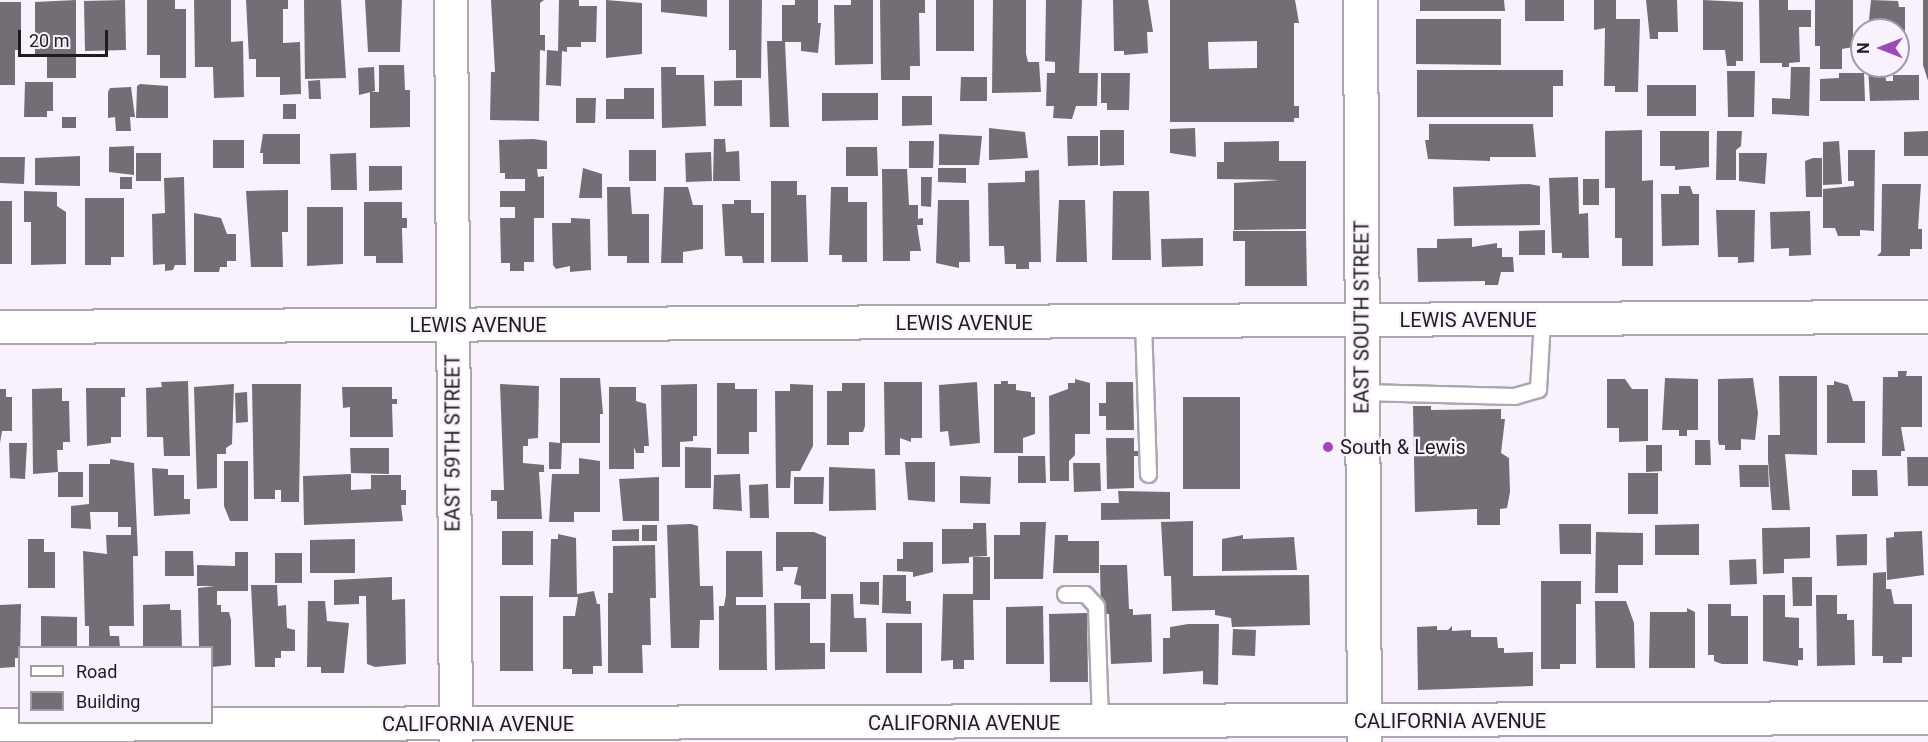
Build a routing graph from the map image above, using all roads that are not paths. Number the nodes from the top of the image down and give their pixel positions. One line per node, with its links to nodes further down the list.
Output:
1 (451, 0): 7 (street, EAST 59TH STREET)
2 (1360, 0): 5 (main road, EAST SOUTH STREET)
3 (1928, 317): 4 (street, LEWIS AVENUE)
4 (1542, 319): 5 (street, LEWIS AVENUE); 9 (lane)
5 (1362, 321): 6 (street, LEWIS AVENUE); 9 (main road, EAST SOUTH STREET)
6 (1143, 322): 7 (street, LEWIS AVENUE); 10 (lane)
7 (452, 325): 8 (street, LEWIS AVENUE); 16 (street, EAST 59TH STREET)
8 (0, 327)
9 (1362, 392): 15 (main road, EAST SOUTH STREET)
10 (1148, 474)
11 (1065, 594): 13 (lane)
12 (1928, 718): 15 (street, CALIFORNIA AVENUE)
13 (1100, 722): 15 (street, CALIFORNIA AVENUE); 16 (street, CALIFORNIA AVENUE)
14 (0, 725): 16 (street, CALIFORNIA AVENUE)
15 (1364, 731)
16 (455, 733)

